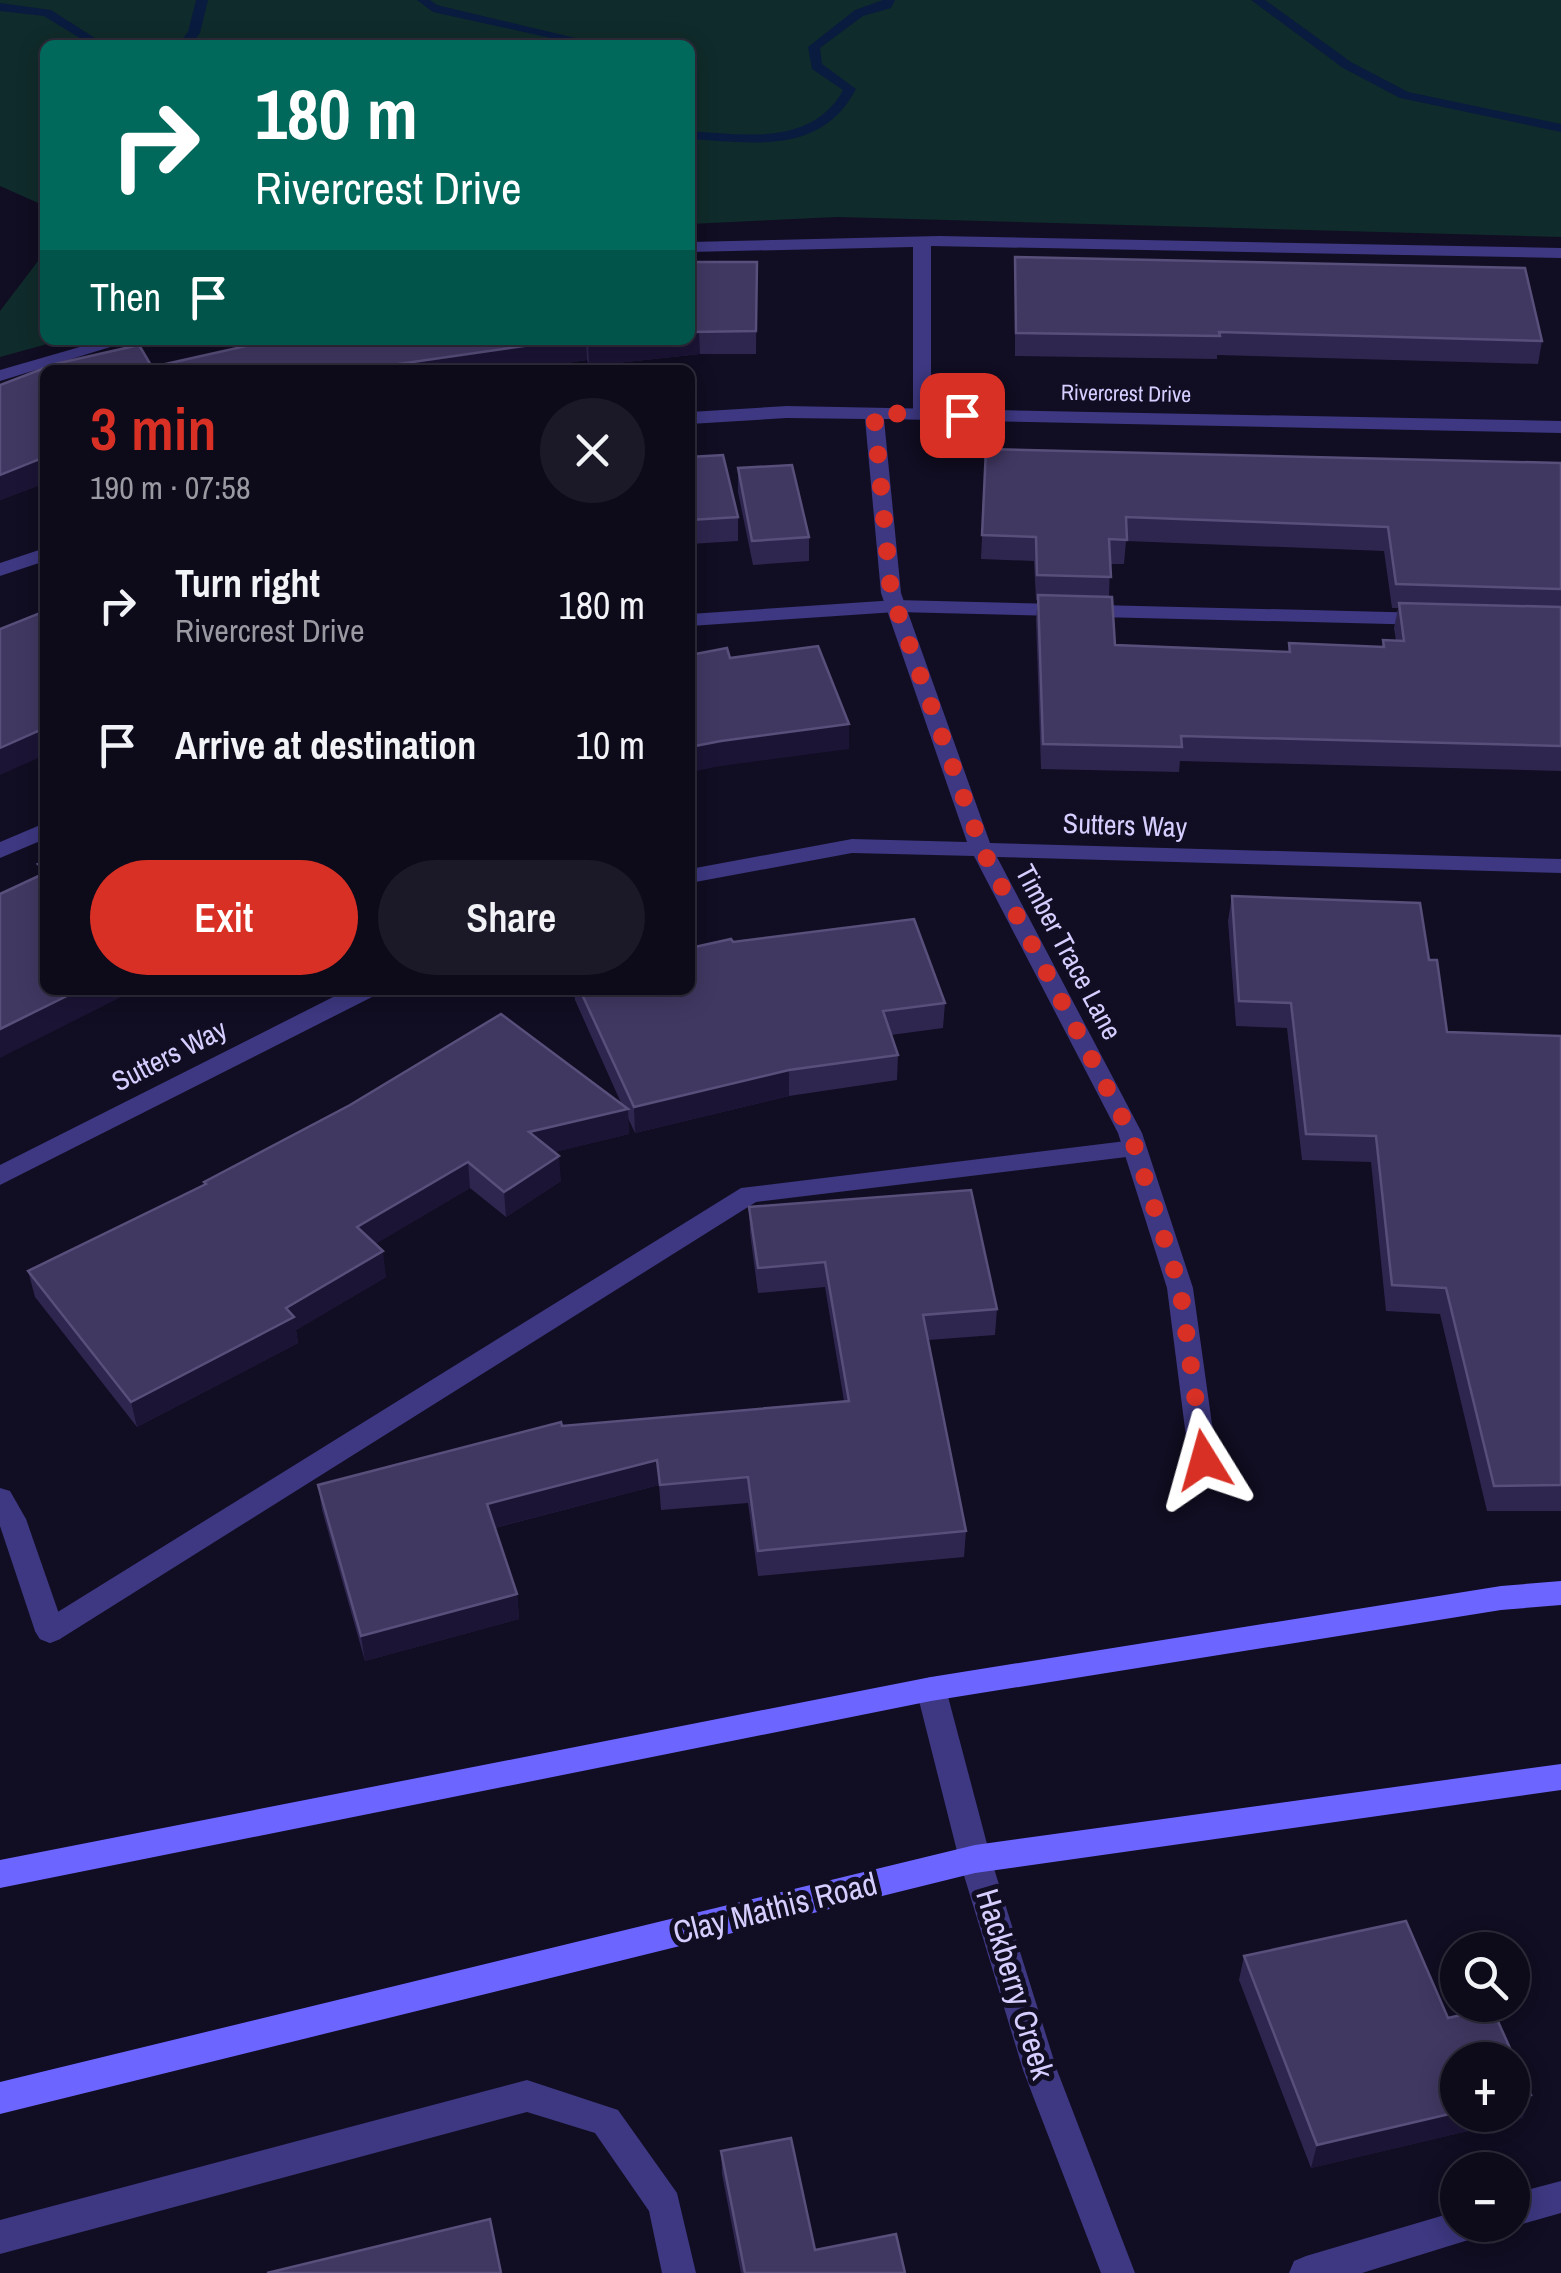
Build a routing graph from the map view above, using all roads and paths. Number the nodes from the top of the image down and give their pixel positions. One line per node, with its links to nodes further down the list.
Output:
1 (922, 241): 2 (street); 3 (street); 7 (street)
2 (695, 247)
3 (1561, 253)
4 (107, 345): 5 (street)
5 (0, 376)
6 (874, 413): 7 (street, Rivercrest Drive); 8 (street, Rivercrest Drive); 12 (street, Timber Trace Lane)
7 (922, 414): 9 (street, Rivercrest Drive)
8 (695, 418)
9 (1561, 426)
10 (40, 556): 11 (street)
11 (0, 570)
12 (896, 606): 13 (street); 14 (street); 16 (street, Timber Trace Lane)
13 (695, 620)
14 (1444, 620)
15 (40, 832): 17 (street)
16 (982, 849): 18 (street, Sutters Way); 19 (street, Sutters Way); 21 (street, Timber Trace Lane)
17 (0, 851)
18 (1561, 866)
19 (695, 875)
20 (356, 995): 22 (street, Sutters Way)
21 (1134, 1149): 23 (street, Timber Trace Lane); 24 (street)
22 (0, 1176)
23 (1204, 1460)
24 (0, 1500)
25 (1561, 1593): 26 (main road)
26 (932, 1688): 28 (street, Hackberry Creek); 29 (main road)
27 (1561, 1777): 28 (main road, Clay Mathis Road)
28 (975, 1859): 30 (main road, Clay Mathis Road); 36 (street, Hackberry Creek)
29 (0, 1874)
30 (0, 2098)
31 (1561, 2196): 32 (street)
32 (1530, 2205)
33 (1440, 2233): 37 (street)
34 (0, 2238): 35 (street)
35 (679, 2273)
36 (1118, 2273)
37 (1306, 2273)

